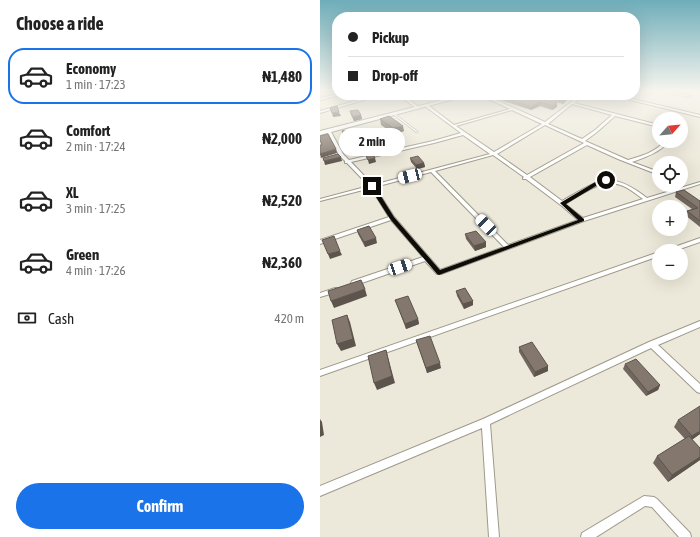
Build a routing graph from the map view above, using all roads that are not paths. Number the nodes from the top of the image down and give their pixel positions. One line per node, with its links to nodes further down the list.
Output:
1 (390, 115): 11 (street)
2 (395, 115): 12 (lane)
3 (439, 115): 10 (street)
4 (492, 115): 10 (street)
5 (526, 115): 8 (street)
6 (556, 115): 8 (street)
7 (614, 115): 9 (street); 15 (street)
8 (545, 124): 15 (street); 17 (street)
9 (652, 124)
10 (453, 126): 14 (street)
11 (329, 131): 13 (street); 18 (street)
12 (417, 132)
13 (320, 133)
14 (462, 134): 17 (street); 21 (street)
15 (585, 142): 20 (street); 24 (street)
16 (661, 148): 20 (street)
17 (494, 154): 22 (street); 24 (street)
18 (341, 156): 19 (street); 21 (street)
19 (334, 157)
20 (629, 160): 23 (street)
21 (346, 162): 26 (street)
22 (432, 171): 26 (street); 37 (street)
23 (652, 171)
24 (525, 178): 31 (street)
25 (700, 183): 27 (street)
26 (372, 186): 29 (street); 32 (street)
27 (688, 186)
28 (670, 192): 30 (street)
29 (320, 200)
30 (647, 200): 31 (street); 33 (street)
31 (563, 203): 33 (street)
32 (392, 218): 35 (street); 39 (street)
33 (582, 220): 37 (street)
34 (700, 240): 36 (street)
35 (320, 242)
36 (688, 244)
37 (507, 247): 39 (street)
38 (652, 256): 45 (street)
39 (427, 258): 40 (street)
40 (348, 285)
41 (341, 288): 42 (street)
42 (320, 295)
43 (700, 324): 44 (street)
44 (652, 344): 46 (street); 47 (street)
45 (320, 373)
46 (700, 389)
47 (486, 422): 48 (street); 49 (street)
48 (320, 490)
49 (494, 537)
50 (586, 537): 51 (street)
51 (686, 537)

